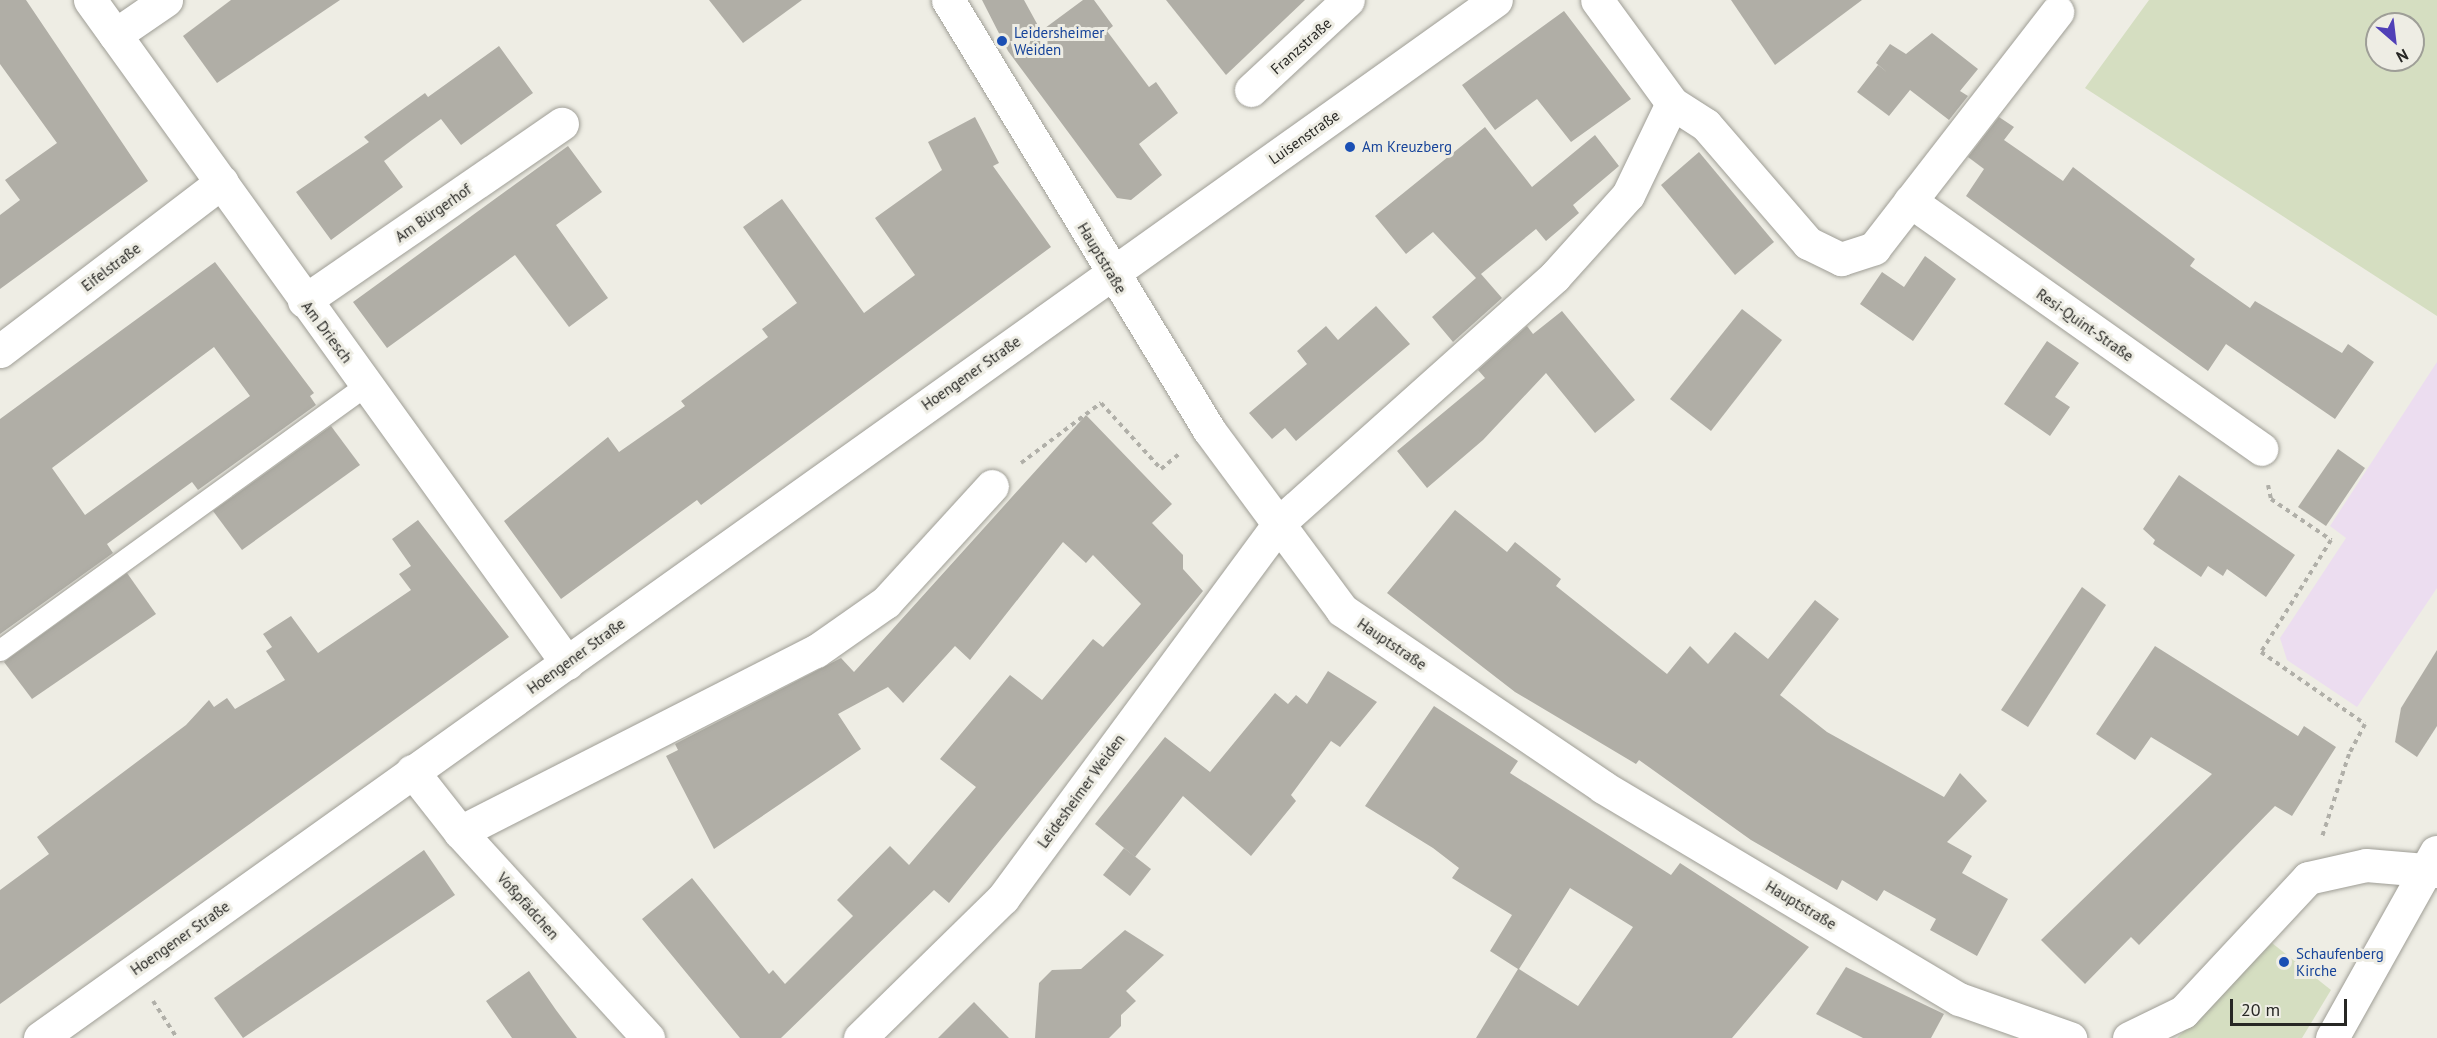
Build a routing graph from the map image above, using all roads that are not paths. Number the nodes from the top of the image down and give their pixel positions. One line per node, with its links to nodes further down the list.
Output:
1 (90, 0): 8 (street, Am Driesch)
2 (166, 0): 8 (street)
3 (948, 0): 14 (street, Hauptstraße)
4 (1348, 0): 9 (street, Franzstraße)
5 (1496, 0): 14 (street, Luisenstraße)
6 (1597, 0): 10 (street)
7 (2057, 12): 13 (street)
8 (115, 35): 12 (street, Am Driesch)
9 (1251, 90)
10 (1672, 103): 13 (street); 20 (street)
11 (562, 124): 15 (street, Am Bürgerhof)
12 (222, 182): 15 (street, Am Driesch); 16 (street, Eifelstraße)
13 (1910, 201): 18 (street, Resi-Quint-Straße)
14 (1112, 273): 20 (street, Hauptstraße); 22 (street, Hoengener Straße)
15 (304, 302): 17 (street, Am Driesch)
16 (0, 351)
17 (367, 384): 21 (lane); 22 (street, Am Driesch)
18 (2261, 449)
19 (992, 486): 24 (street)
20 (1279, 523): 28 (street, Leidesheimer Weiden); 29 (street, Hauptstraße)
21 (0, 650)
22 (567, 663): 23 (street, Hoengener Straße)
23 (412, 771): 24 (street, Voßpfädchen); 26 (street, Hoengener Straße)
24 (460, 832): 27 (street, Voßpfädchen)
25 (2434, 862): 30 (street); 31 (street)
26 (40, 1038)
27 (648, 1038)
28 (860, 1038)
29 (2070, 1038)
30 (2129, 1038)
31 (2332, 1038)

